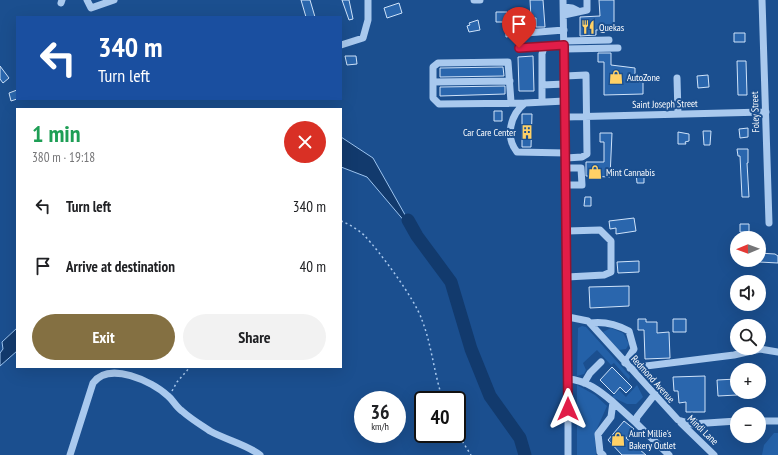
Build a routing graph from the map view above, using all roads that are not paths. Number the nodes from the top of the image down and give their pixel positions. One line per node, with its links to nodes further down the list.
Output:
1 (87, 0): 2 (street)
2 (115, 0)
3 (368, 0): 12 (street)
4 (474, 0): 5 (street)
5 (480, 0)
6 (587, 0): 8 (street)
7 (762, 0): 27 (street, Foley Street)
8 (564, 7): 10 (street)
9 (526, 14): 10 (street)
10 (564, 30): 13 (street)
11 (609, 40): 13 (street)
12 (342, 45)
13 (564, 45): 14 (street); 16 (street); 17 (street)
14 (544, 47): 15 (street); 22 (street)
15 (519, 48)
16 (618, 48)
17 (565, 76): 21 (street); 29 (street)
18 (677, 78): 28 (street)
19 (510, 81): 20 (street); 20 (street); 24 (street)
20 (433, 82): 24 (street)
21 (565, 84): 22 (street); 23 (street)
22 (542, 85): 25 (street)
23 (565, 101): 25 (street); 30 (street)
24 (511, 102): 26 (street)
25 (542, 102): 26 (street)
26 (525, 103): 31 (street)
27 (766, 112): 28 (street, Saint Joseph Street); 36 (street, Foley Street)
28 (678, 114): 29 (street, Saint Joseph Street)
29 (586, 116): 30 (street, Saint Joseph Street); 32 (street)
30 (565, 117): 31 (street)
31 (566, 155): 32 (street); 33 (street)
32 (577, 157): 34 (street)
33 (566, 168): 34 (street); 35 (street)
34 (578, 168): 35 (street)
35 (566, 185): 37 (street)
36 (768, 223)
37 (567, 231): 38 (street); 38 (street)
38 (567, 277): 39 (street)
39 (568, 317): 40 (street); 44 (street)
40 (590, 323): 43 (street, Redmond Avenue); 43 (street)
41 (778, 352): 43 (street)
42 (601, 362): 45 (street)
43 (628, 365): 46 (street, Redmond Avenue)
44 (568, 379): 45 (street); 55 (street)
45 (584, 383): 47 (street)
46 (655, 394): 48 (street, Redmond Avenue); 52 (street)
47 (613, 402): 52 (street); 56 (street)
48 (678, 420): 49 (street); 58 (street, Mindi Lane)
49 (730, 421)
50 (766, 421): 51 (street)
51 (778, 421)
52 (636, 423): 57 (street)
53 (70, 455): 54 (street)
54 (260, 455)
55 (568, 455)
56 (603, 455)
57 (669, 455)
58 (714, 455)

